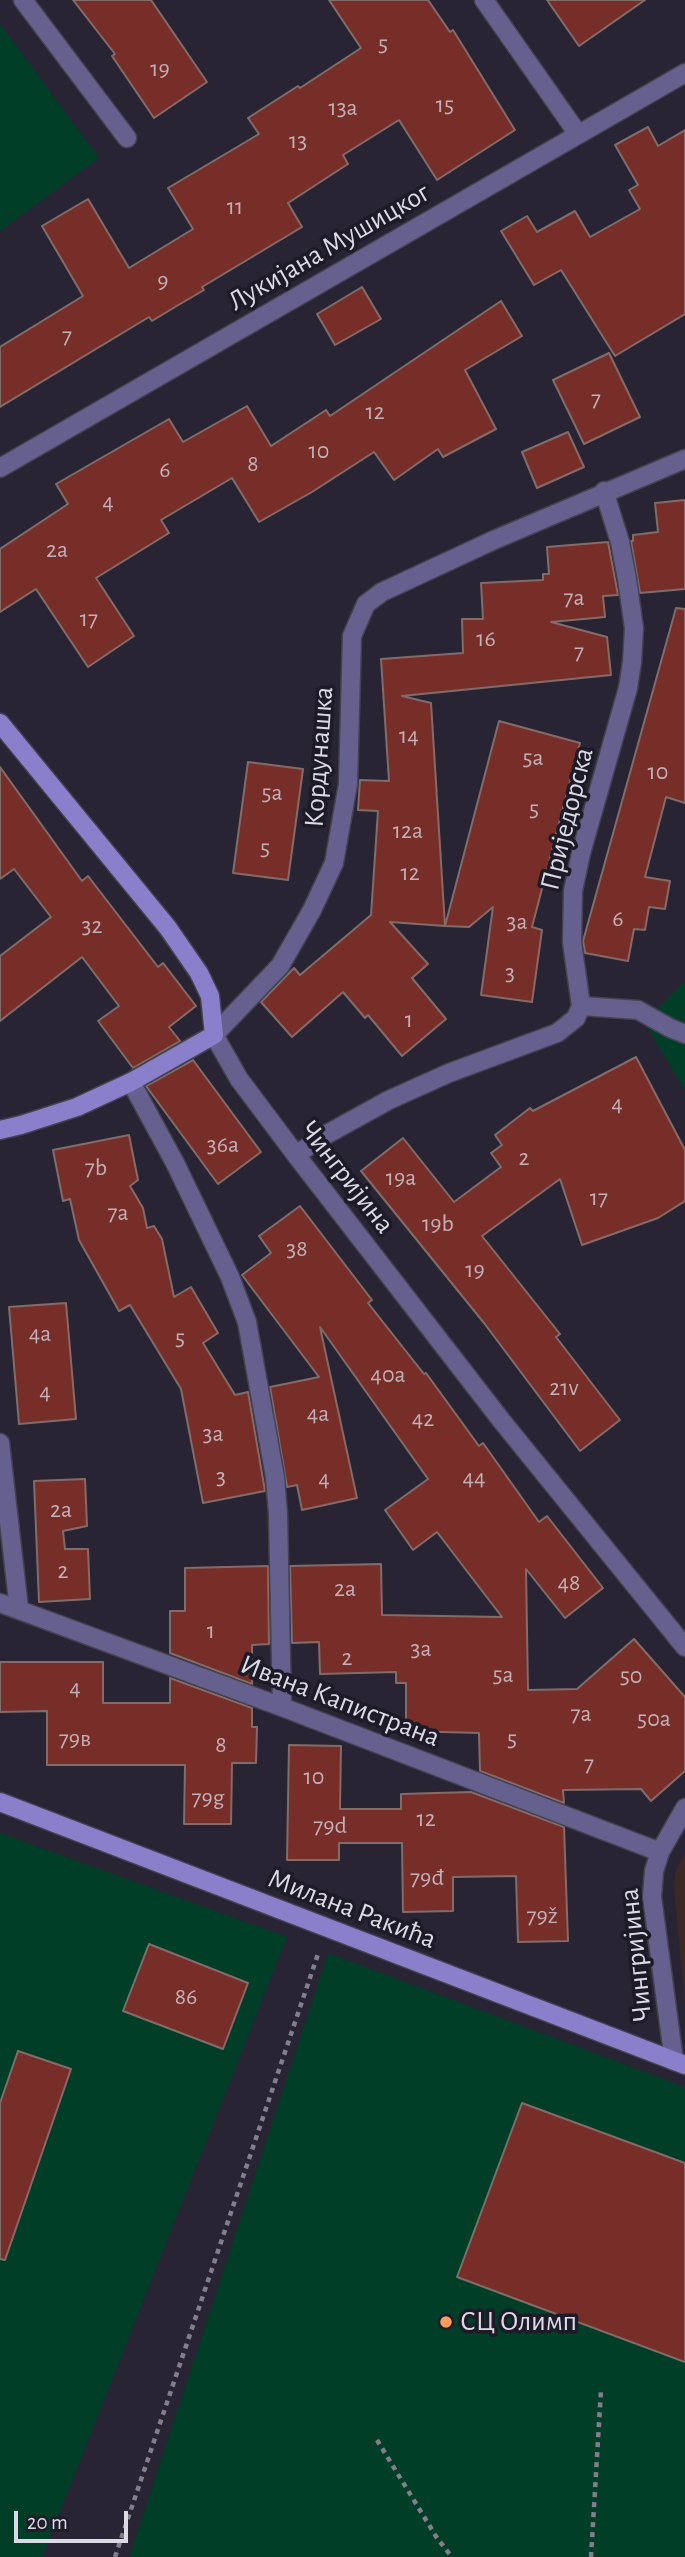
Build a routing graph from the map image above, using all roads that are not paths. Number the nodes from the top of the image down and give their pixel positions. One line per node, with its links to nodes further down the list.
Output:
1 (23, 0): 5 (street)
2 (484, 0): 4 (street)
3 (685, 73): 4 (street, Лукијана Мушицког)
4 (578, 134): 7 (street, Лукијана Мушицког)
5 (127, 138)
6 (685, 459): 8 (street, Кордунашка)
7 (0, 468)
8 (604, 491): 10 (street, Приједорска); 12 (street, Кордунашка)
9 (0, 723): 12 (street, Чингријина)
10 (581, 1006): 11 (street); 15 (street)
11 (685, 1034)
12 (214, 1035): 13 (street, Кордунашка); 15 (street, Чингријина)
13 (131, 1082): 14 (street, Кордунашка); 20 (street)
14 (0, 1130)
15 (296, 1155): 19 (street, Чингријина)
16 (0, 1443): 18 (street)
17 (0, 1603): 18 (street, Ивана Капистрана)
18 (19, 1609): 20 (street, Ивана Капистрана)
19 (685, 1647)
20 (282, 1707): 23 (street, Ивана Капистрана)
21 (0, 1802): 24 (street, Милана Ракића)
22 (685, 1808): 23 (street, Чингријина)
23 (660, 1852): 24 (street, Чингријина)
24 (680, 2063)

